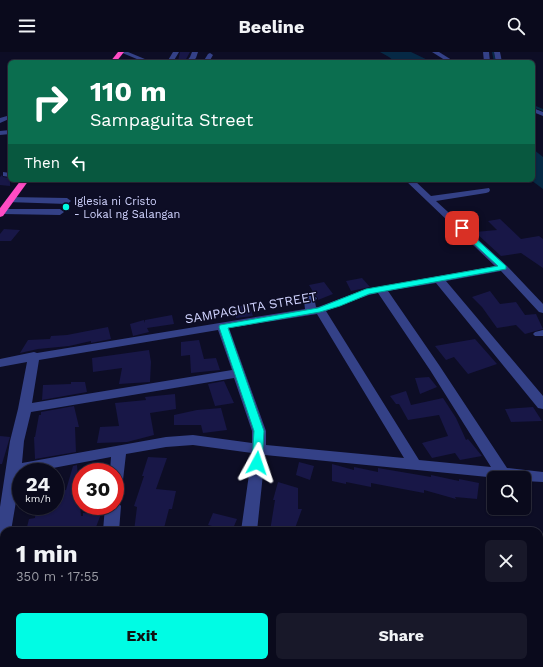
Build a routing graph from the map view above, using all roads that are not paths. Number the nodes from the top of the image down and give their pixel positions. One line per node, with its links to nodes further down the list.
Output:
1 (122, 52): 4 (highway); 5 (street)
2 (435, 52): 7 (street)
3 (210, 55): 6 (street)
4 (115, 60)
5 (144, 60)
6 (207, 60)
7 (449, 60)
8 (8, 118): 9 (street)
9 (0, 121)
10 (23, 182): 16 (highway)
11 (412, 182): 13 (street)
12 (486, 190): 13 (street)
13 (430, 199): 19 (street)
14 (46, 201): 15 (street); 16 (street); 17 (street)
15 (67, 201)
16 (4, 206): 17 (street)
17 (39, 211): 18 (street)
18 (60, 212)
19 (503, 268): 20 (street, SAMPAGUITA STREET); 23 (street)
20 (439, 280): 21 (street, SAMPAGUITA STREET); 29 (street)
21 (381, 290): 24 (street, SAMPAGUITA STREET); 38 (street)
22 (312, 298): 24 (street)
23 (543, 310)
24 (316, 311): 25 (street, SAMPAGUITA STREET); 36 (street)
25 (223, 327): 26 (street, SAMPAGUITA STREET); 28 (street)
26 (34, 356): 27 (street, SAMPAGUITA STREET); 30 (street)
27 (0, 363)
28 (240, 373): 30 (street); 31 (street)
29 (543, 405)
30 (25, 409): 33 (street)
31 (259, 449): 32 (street); 36 (street); 45 (street)
32 (119, 450): 34 (street); 35 (street)
33 (15, 463)
34 (51, 463)
35 (118, 463)
36 (414, 463): 37 (street)
37 (487, 471)
38 (503, 471)
39 (531, 476): 40 (street)
40 (543, 477)
41 (12, 482): 43 (street)
42 (112, 515): 44 (street)
43 (4, 527)
44 (111, 527)
45 (249, 527)

